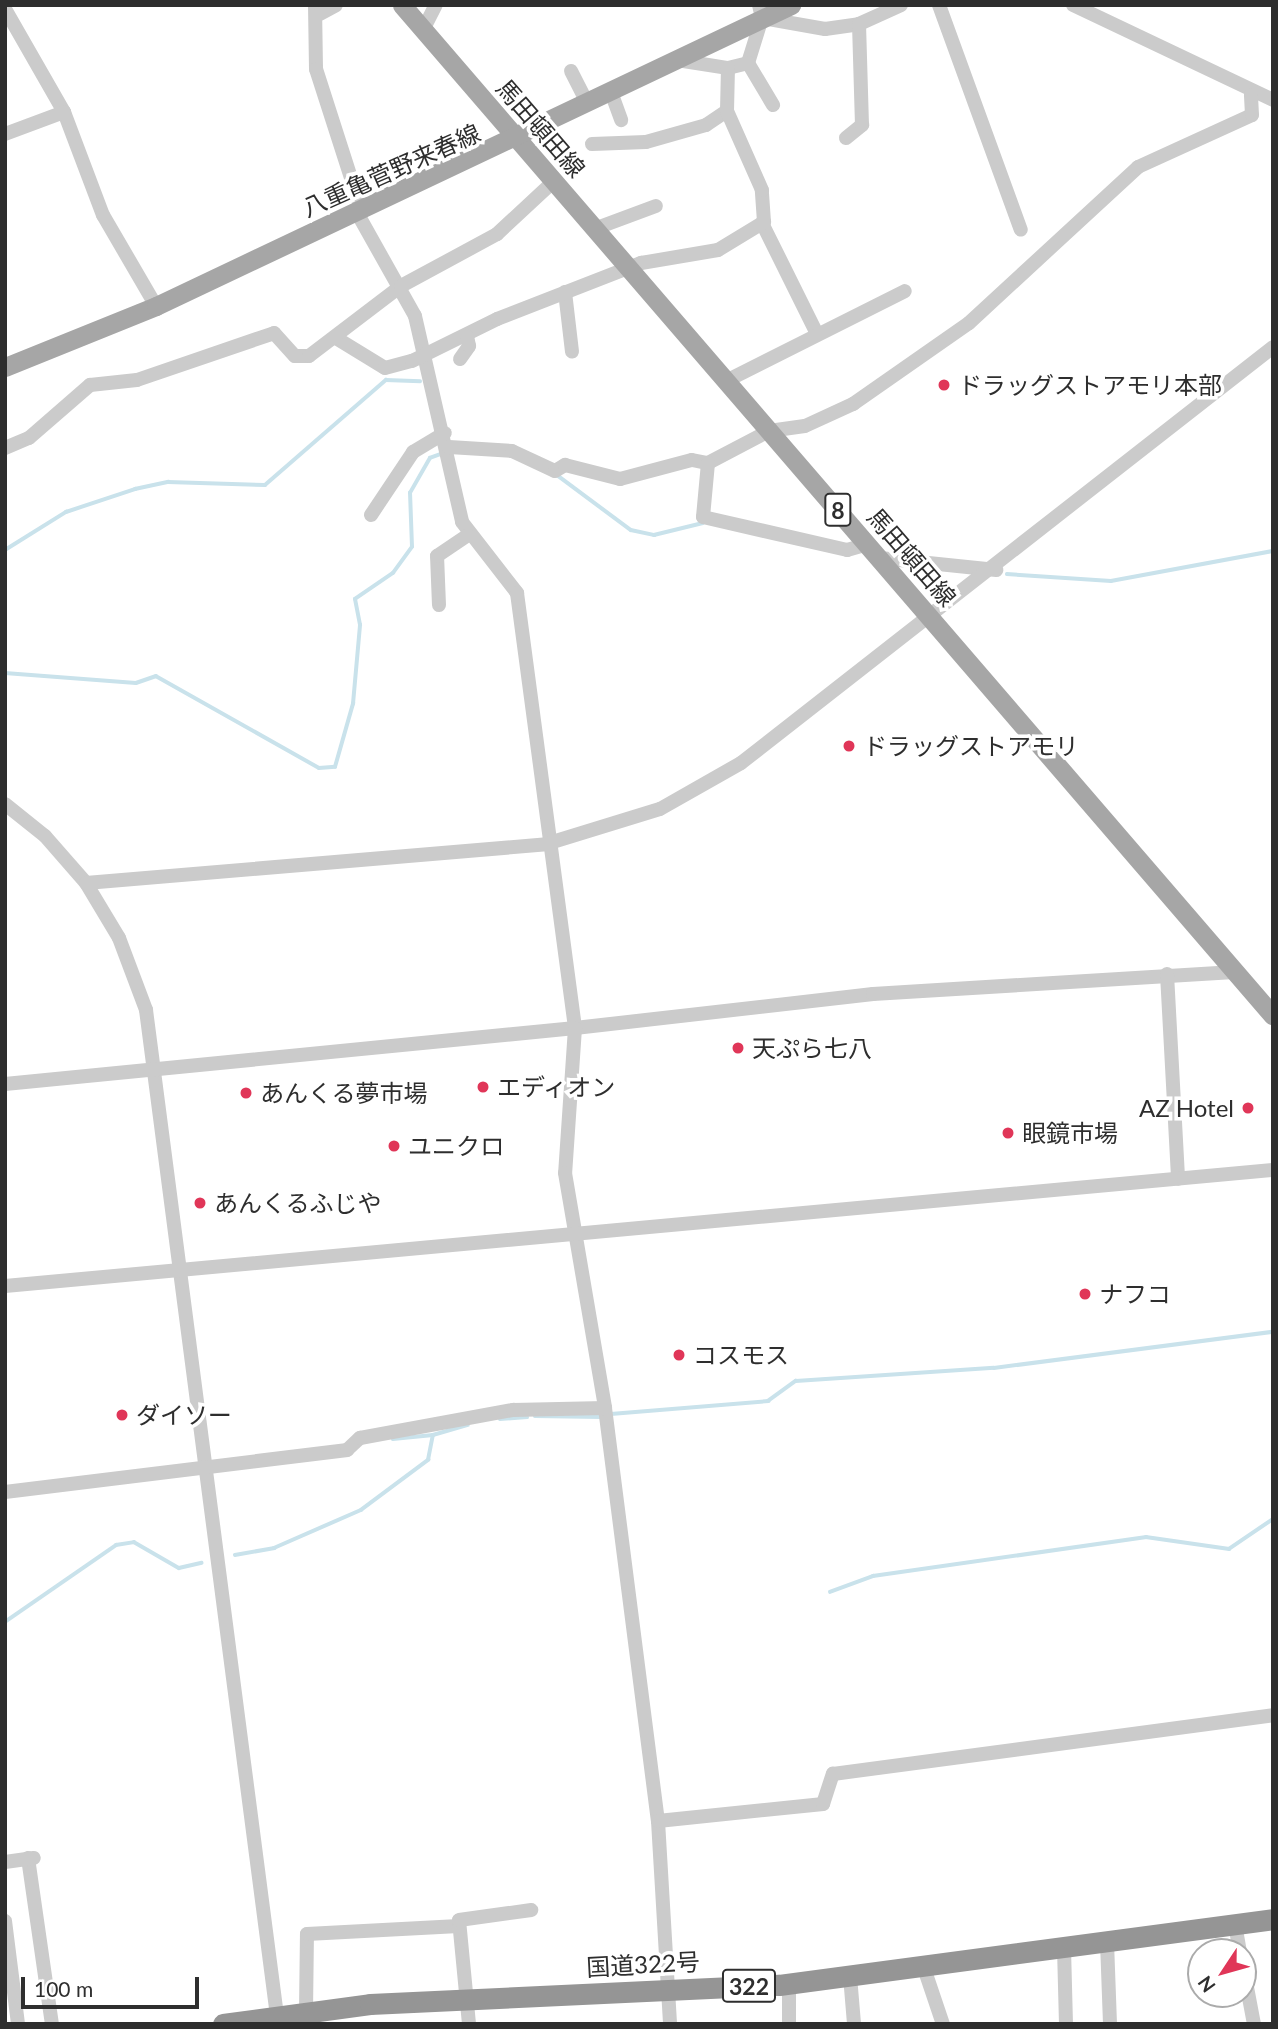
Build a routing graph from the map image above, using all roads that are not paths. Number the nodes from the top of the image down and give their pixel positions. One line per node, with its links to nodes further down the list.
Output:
1 (336, 5): 9 (street)
2 (402, 5): 12 (main road, 馬田頓田線 / 8)
3 (436, 5): 12 (street)
4 (791, 5): 10 (main road, 八重亀菅野来春線)
5 (901, 5): 11 (street)
6 (939, 5): 34 (street)
7 (1073, 5): 18 (street)
8 (5, 9): 22 (street)
9 (317, 10): 31 (street)
10 (761, 12): 11 (street); 13 (main road, 八重亀菅野来春線); 14 (street)
11 (859, 24): 26 (street)
12 (423, 30): 27 (main road, 馬田頓田線 / 8)
13 (677, 60): 15 (street); 17 (main road, 八重亀菅野来春線)
14 (748, 63): 15 (street); 21 (street)
15 (728, 68): 23 (street)
16 (571, 71): 20 (street)
17 (611, 92): 20 (main road, 八重亀菅野来春線); 24 (street)
18 (1251, 95): 19 (street); 49 (street)
19 (1273, 100)
20 (588, 104): 27 (main road, 八重亀菅野来春線)
21 (773, 105)
22 (64, 111): 25 (street); 39 (street)
23 (727, 111): 28 (street); 32 (street)
24 (621, 120)
25 (5, 134)
26 (846, 138)
27 (519, 139): 29 (main road, 馬田頓田線 / 8); 31 (main road, 八重亀菅野来春線)
28 (592, 144)
29 (554, 181): 33 (main road, 馬田頓田線 / 8); 36 (street)
30 (656, 206): 33 (street)
31 (360, 214): 36 (street); 39 (main road, 八重亀菅野来春線)
32 (762, 223): 35 (street); 40 (street)
33 (594, 229): 35 (main road, 馬田頓田線 / 8)
34 (1021, 230)
35 (627, 268): 38 (street); 48 (main road, 馬田頓田線 / 8)
36 (401, 286): 42 (street); 45 (street)
37 (905, 291): 40 (street)
38 (565, 292): 41 (street); 44 (street)
39 (156, 306): 47 (main road, 八重亀菅野来春線)
40 (817, 334): 48 (street)
41 (467, 336): 45 (street); 46 (street)
42 (337, 338): 45 (street); 51 (street)
43 (1273, 347): 57 (street)
44 (572, 352)
45 (420, 358): 50 (street)
46 (460, 359)
47 (5, 367)
48 (726, 382): 49 (main road, 馬田頓田線 / 8)
49 (769, 431): 53 (street); 56 (main road, 馬田頓田線 / 8)
50 (445, 433): 52 (street); 54 (street)
51 (5, 448)
52 (450, 452): 53 (street); 55 (street)
53 (708, 463): 56 (street)
54 (371, 516)
55 (468, 536): 58 (street); 61 (street)
56 (874, 551): 57 (street); 59 (main road, 馬田頓田線 / 8)
57 (996, 570): 59 (street)
58 (439, 605)
59 (928, 614): 61 (street); 63 (main road, 馬田頓田線 / 8)
60 (5, 804): 62 (street)
61 (546, 844): 62 (street); 66 (street)
62 (86, 883): 67 (street)
63 (1234, 972): 64 (street); 65 (main road, 馬田頓田線 / 8)
64 (1167, 974): 66 (street); 70 (street)
65 (1273, 1016)
66 (575, 1028): 67 (street); 71 (street)
67 (155, 1070): 68 (street); 72 (street)
68 (5, 1084)
69 (1273, 1170): 70 (street)
70 (1178, 1179): 71 (street)
71 (580, 1234): 72 (street); 74 (street)
72 (181, 1270): 73 (street); 75 (street)
73 (5, 1286)
74 (606, 1413): 75 (street); 78 (street)
75 (205, 1471): 76 (street); 93 (street)
76 (5, 1492)
77 (1273, 1715): 78 (street)
78 (658, 1821): 91 (street)
79 (5, 1862): 95 (street)
80 (531, 1910): 84 (street)
81 (1273, 1919): 83 (highway, 国道322号 / 322)
82 (5, 1921): 94 (street)
83 (1235, 1924): 85 (street); 86 (highway, 国道322号 / 322)
84 (459, 1926): 92 (street); 93 (street)
85 (1238, 1938)
86 (1107, 1942): 87 (highway, 国道322号 / 322); 103 (street)
87 (1064, 1948): 88 (highway, 国道322号 / 322); 102 (street)
88 (923, 1968): 89 (highway, 国道322号 / 322); 101 (street)
89 (850, 1976): 90 (highway, 国道322号 / 322); 100 (street)
90 (789, 1984): 91 (highway, 国道322号 / 322); 99 (street)
91 (667, 1988): 92 (highway, 国道322号 / 322); 98 (street)
92 (464, 1999): 93 (highway, 国道322号 / 322); 97 (street)
93 (292, 2017): 96 (highway, 国道322号 / 322)
94 (19, 2024)
95 (52, 2024)
96 (223, 2024)
97 (469, 2024)
98 (670, 2024)
99 (789, 2024)
100 (854, 2024)
101 (943, 2024)
102 (1066, 2024)
103 (1110, 2024)

